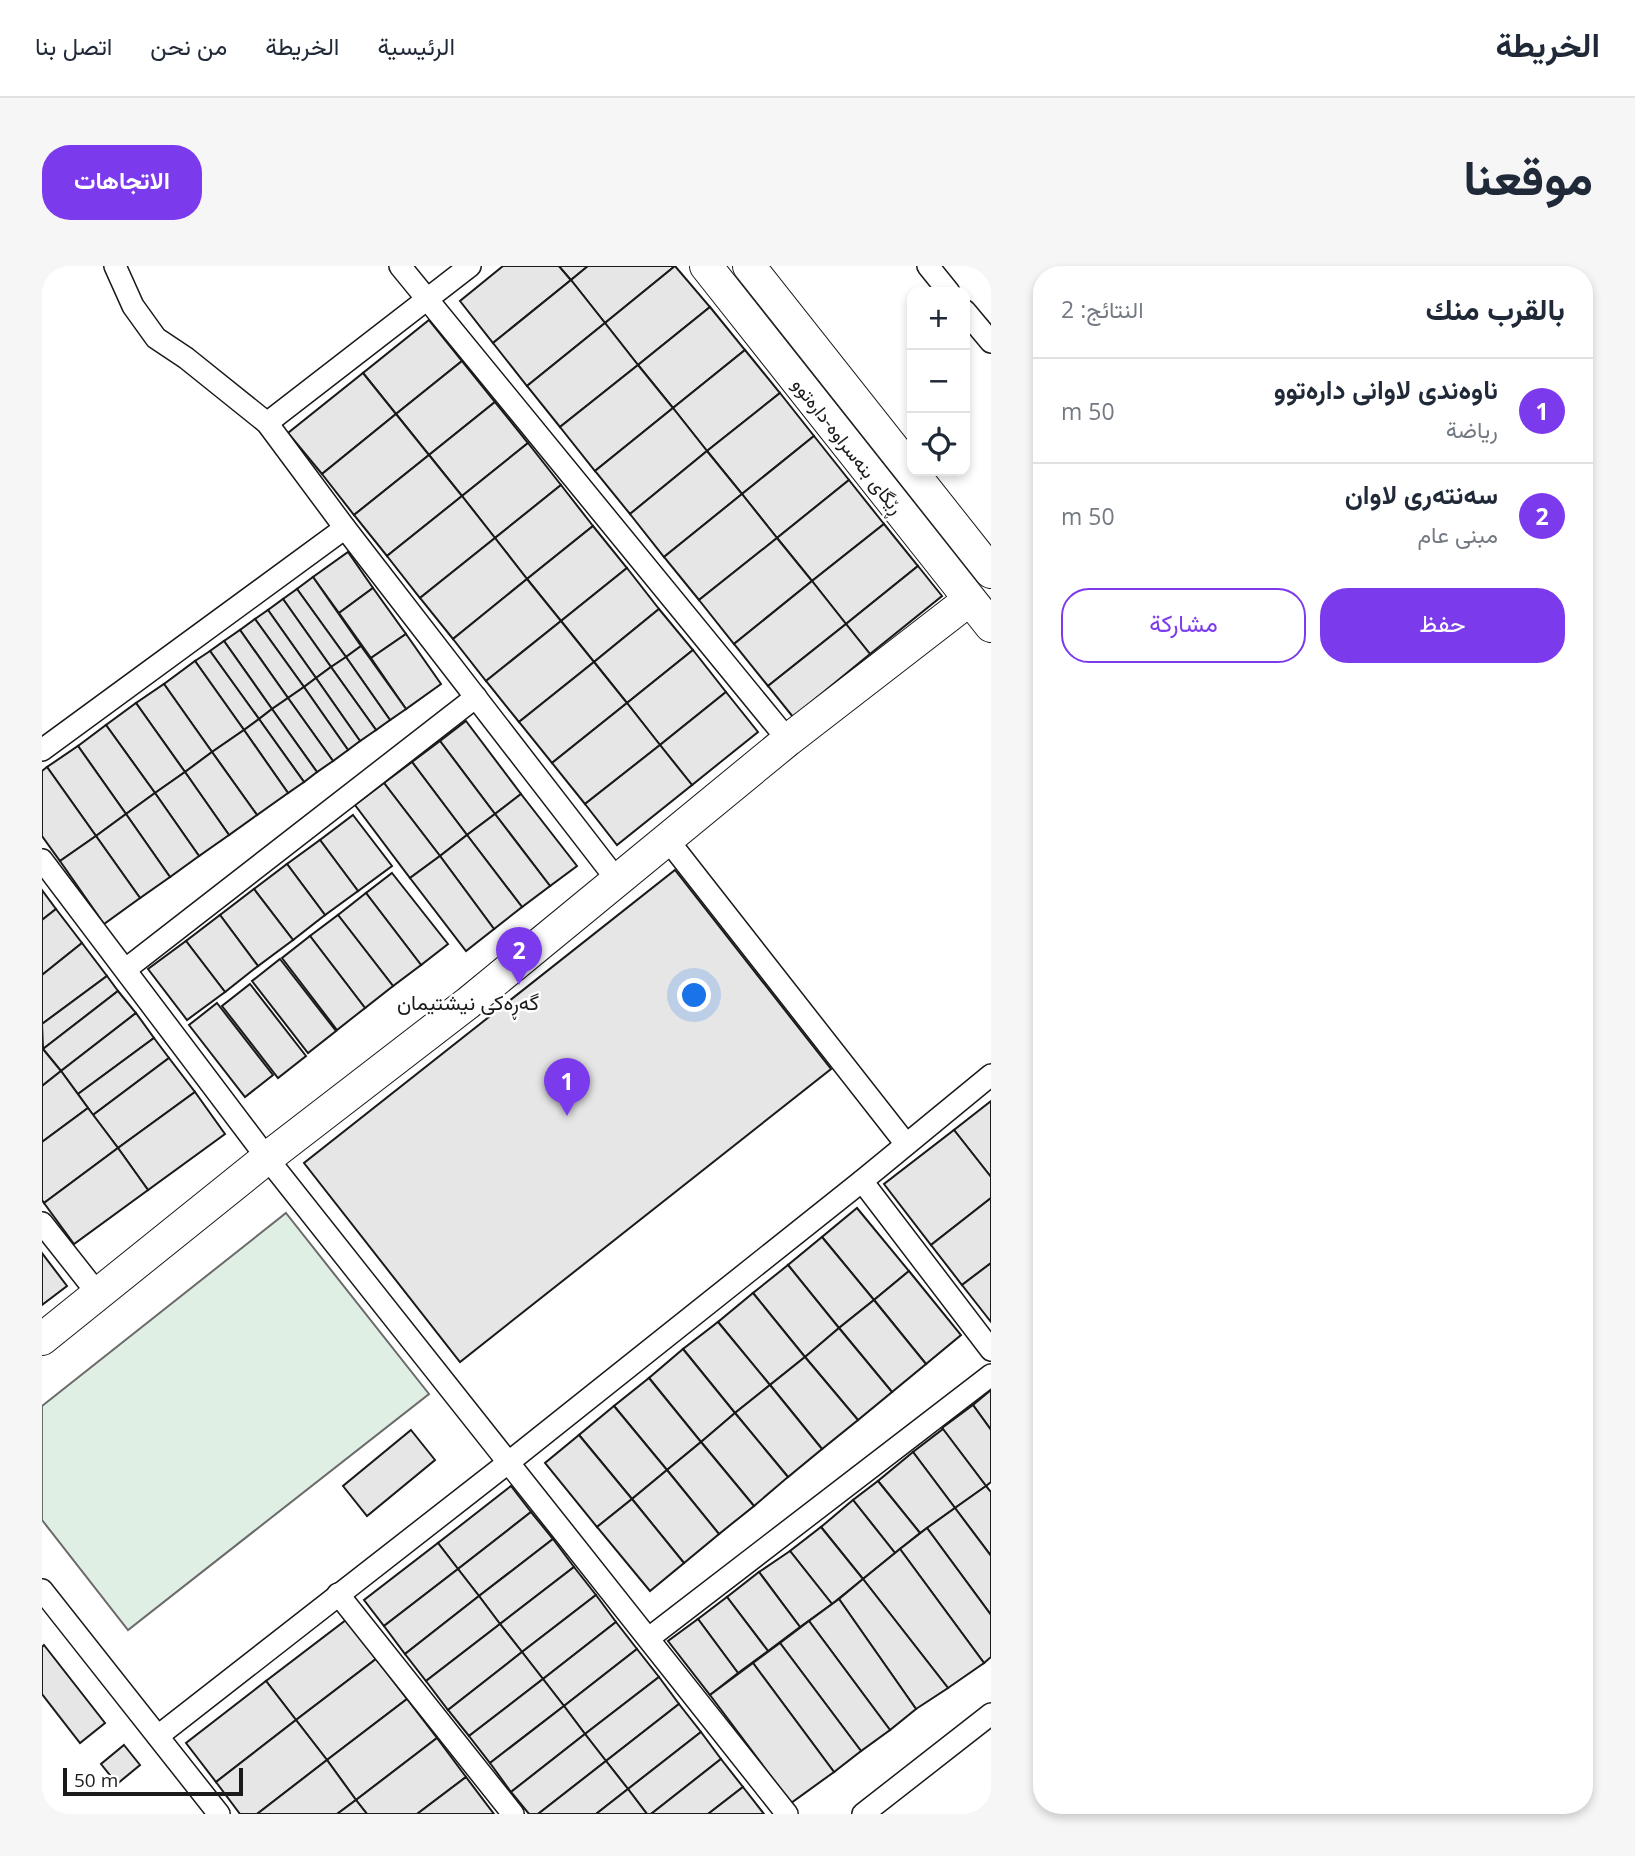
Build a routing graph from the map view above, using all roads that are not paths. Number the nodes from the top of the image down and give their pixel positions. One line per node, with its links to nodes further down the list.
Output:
1 (115, 266): 11 (street)
2 (400, 266): 8 (street)
3 (470, 266): 8 (street)
4 (706, 266): 14 (street, ڕێگای بنەسراوە-دارەتوو)
5 (928, 266): 7 (street)
6 (753, 267): 13 (street, ڕێگای بنەسراوە-دارەتوو)
7 (945, 287)
8 (428, 298): 11 (street); 17 (street)
9 (970, 316): 10 (street)
10 (990, 338)
11 (267, 423): 12 (street)
12 (345, 528): 16 (street); 18 (street)
13 (991, 572)
14 (969, 600): 15 (street, ڕێگای بنەسراوە-دارەتوو); 17 (street)
15 (991, 626)
16 (476, 697): 21 (street); 22 (street)
17 (788, 740): 19 (street)
18 (42, 750)
19 (667, 839): 21 (street); 24 (street)
20 (42, 860): 22 (street)
21 (617, 880): 25 (street)
22 (126, 969): 25 (street)
23 (991, 1074): 24 (street)
24 (906, 1144): 26 (street)
25 (267, 1158): 28 (street); 32 (street)
26 (862, 1181): 30 (street); 32 (street)
27 (42, 1223): 28 (street)
28 (98, 1294): 29 (street)
29 (42, 1339)
30 (991, 1350)
31 (991, 1376): 35 (street)
32 (509, 1462): 34 (street); 35 (street)
33 (42, 1590): 37 (street)
34 (338, 1594): 37 (street); 39 (street)
35 (649, 1638): 40 (street)
36 (991, 1714): 41 (street)
37 (158, 1736): 38 (street)
38 (219, 1814)
39 (513, 1814)
40 (787, 1814)
41 (863, 1814)

